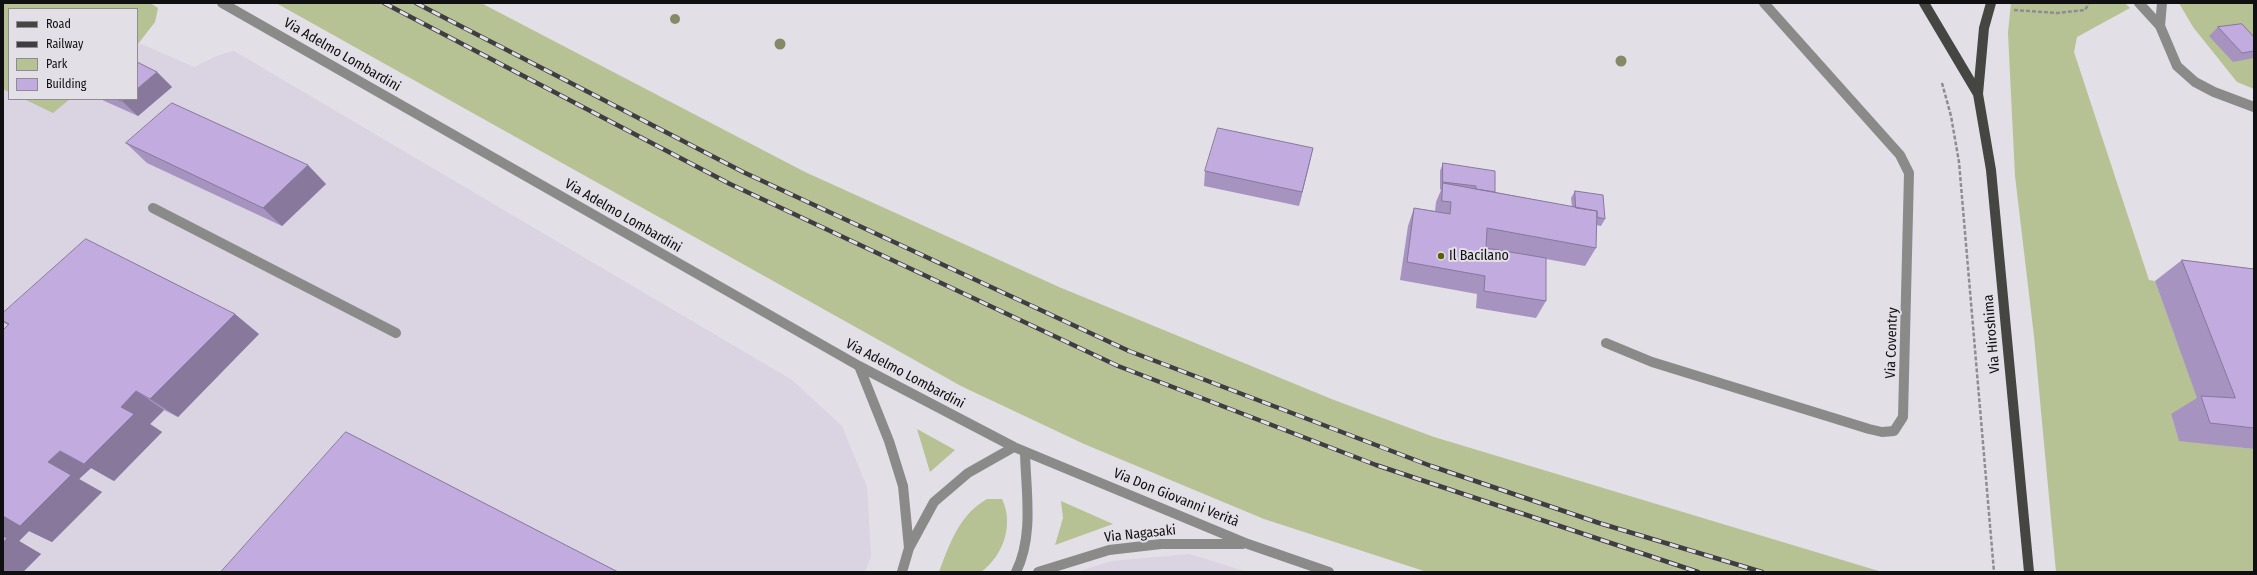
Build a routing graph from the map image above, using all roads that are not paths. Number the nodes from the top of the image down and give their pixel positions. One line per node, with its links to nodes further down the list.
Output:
1 (222, 3): 13 (street, Via Adelmo Lombardini)
2 (1764, 3): 12 (street, Via Coventry)
3 (1924, 3): 8 (main road, Via Hiroshima)
4 (2139, 3): 7 (street)
5 (2162, 3): 7 (street)
6 (1990, 5): 8 (main road, Via Hiroshima)
7 (2160, 26): 9 (street)
8 (1978, 94): 22 (main road, Via Hiroshima)
9 (2254, 107)
10 (153, 208): 11 (street)
11 (396, 334)
12 (1606, 343)
13 (859, 366): 14 (street, Via Adelmo Lombardini); 17 (street)
14 (1014, 447): 15 (street, Via Don Giovanni Verità); 17 (street)
15 (1025, 452): 16 (street, Via Don Giovanni Verità); 19 (street)
16 (1248, 544): 20 (street, Via Nagasaki); 21 (street, Via Don Giovanni Verità)
17 (909, 548): 18 (street)
18 (902, 572)
19 (1016, 572)
20 (1038, 572)
21 (1329, 572)
22 (2029, 572)

